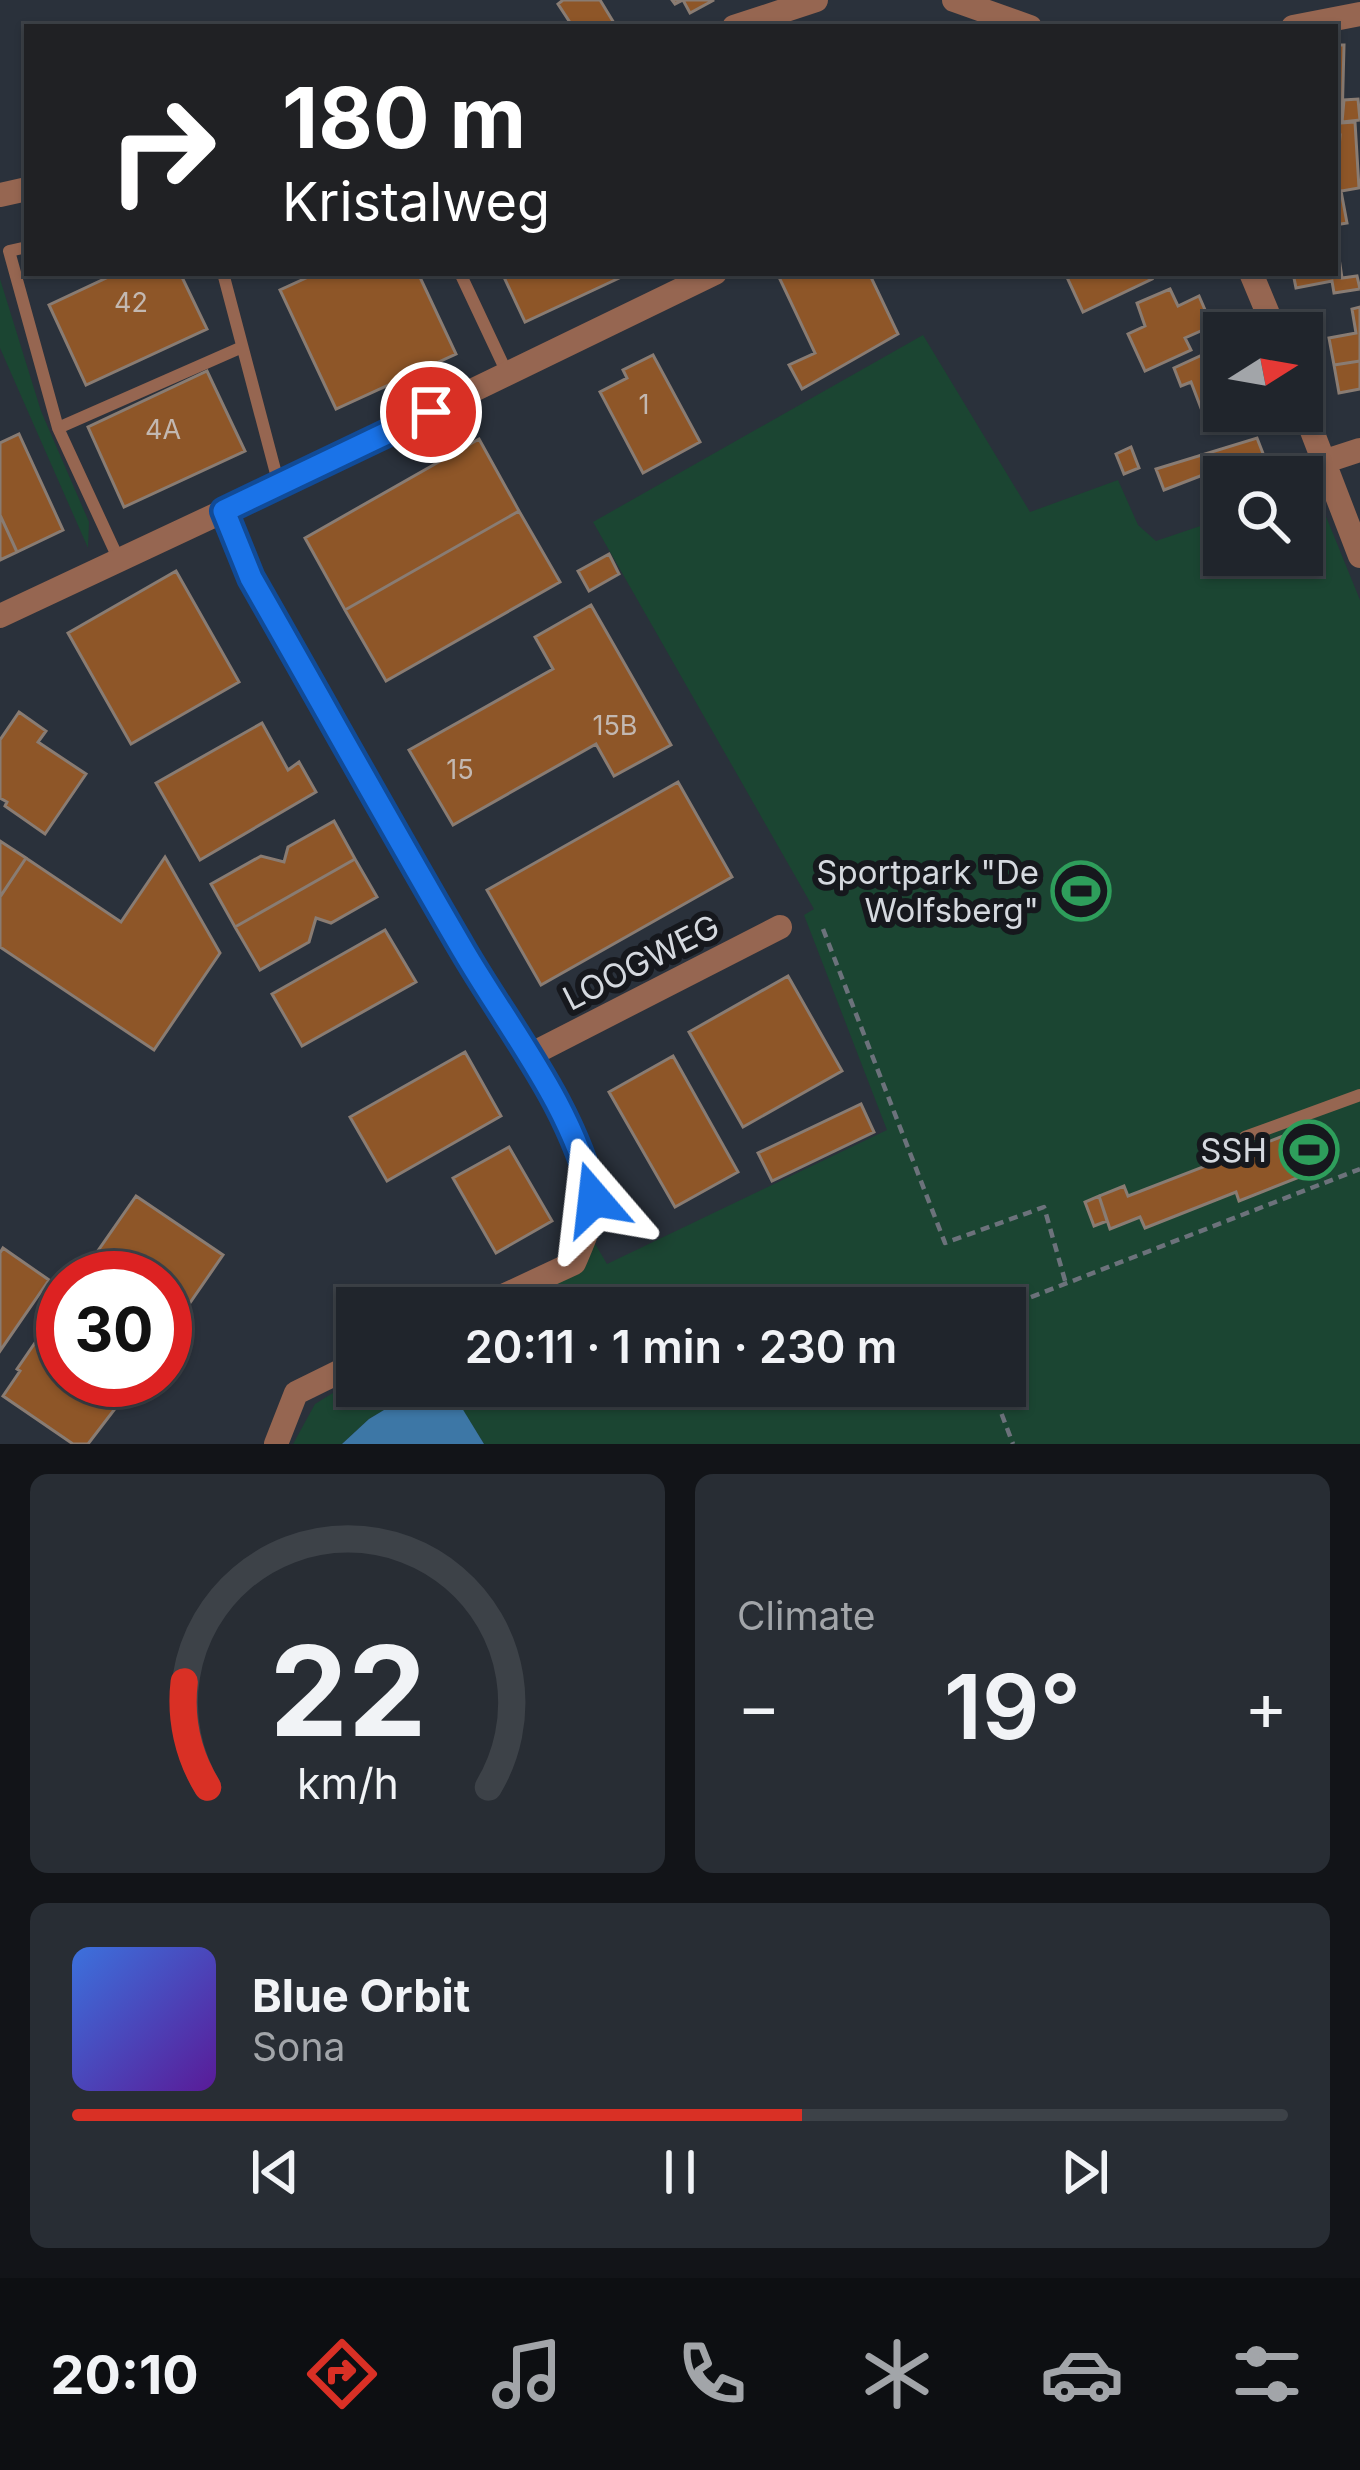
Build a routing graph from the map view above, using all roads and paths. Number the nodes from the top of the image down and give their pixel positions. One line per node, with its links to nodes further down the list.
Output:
1 (817, 0): 4 (street)
2 (954, 0): 5 (street)
3 (1360, 14): 6 (street)
4 (743, 24)
5 (1022, 24)
6 (1308, 24)
7 (24, 248): 15 (lane)
8 (224, 276): 13 (lane)
9 (461, 276): 14 (lane)
10 (709, 276): 14 (street)
11 (1252, 276): 12 (street)
12 (1267, 312)
13 (240, 348): 15 (lane); 18 (lane)
14 (508, 375): 18 (street)
15 (58, 428): 21 (lane)
16 (1360, 451): 17 (street)
17 (1323, 461): 20 (street)
18 (279, 486): 19 (street)
19 (224, 511): 21 (street); 25 (street)
20 (1360, 556)
21 (119, 560): 22 (street)
22 (0, 616)
23 (780, 927): 25 (street, LOOGWEG)
24 (823, 929): 29 (path)
25 (532, 1054): 30 (street)
26 (1360, 1095): 27 (lane)
27 (1245, 1137)
28 (1360, 1169): 29 (path)
29 (1066, 1284): 31 (path)
30 (522, 1287)
31 (1026, 1299)
32 (336, 1373): 34 (street)
33 (999, 1407): 35 (path)
34 (276, 1444)
35 (1013, 1444)

